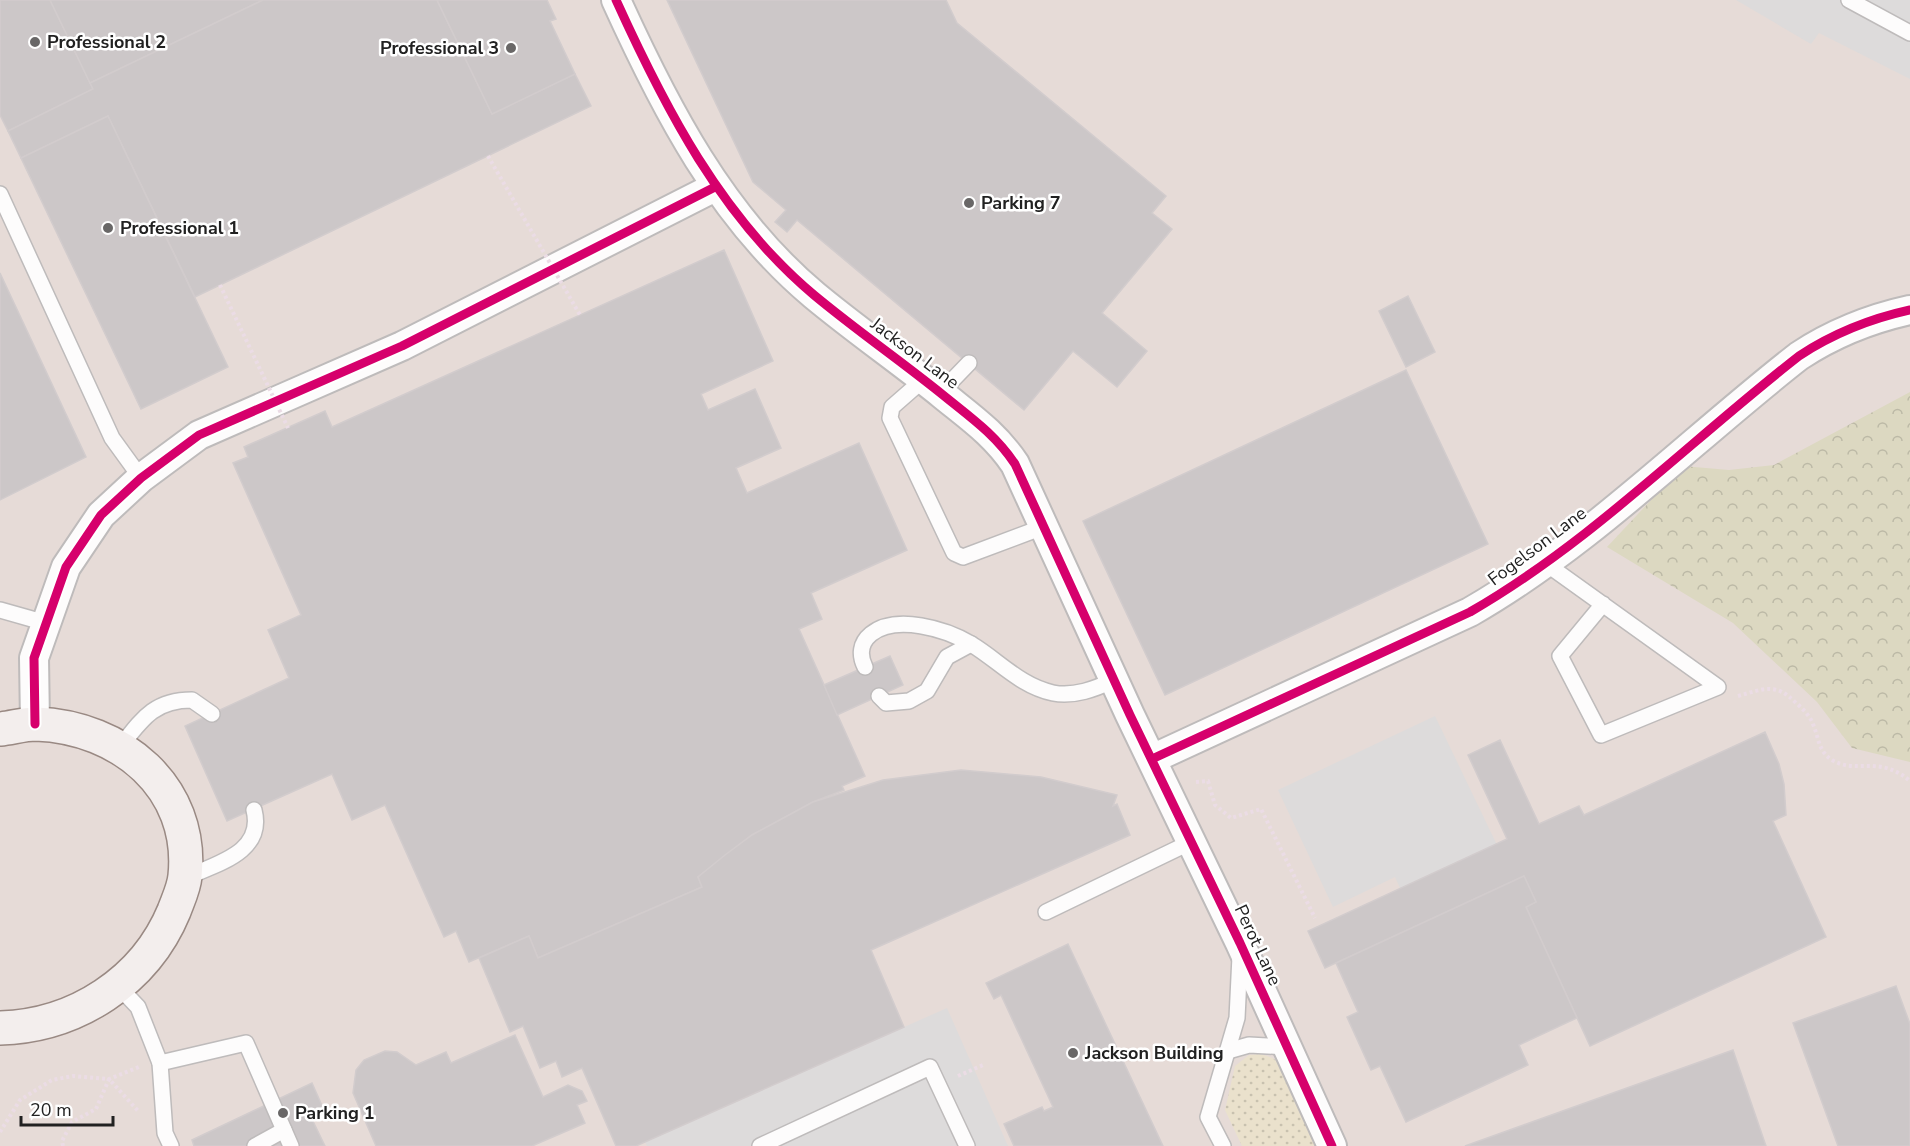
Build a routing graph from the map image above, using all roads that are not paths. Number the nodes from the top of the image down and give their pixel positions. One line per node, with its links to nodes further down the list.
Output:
1 (616, 0): 4 (street, Jackson Lane)
2 (1849, 0): 3 (lane)
3 (1910, 33)
4 (716, 187): 8 (street, Jackson Lane); 9 (street)
5 (0, 194): 9 (lane)
6 (1910, 310): 11 (street, Fogelson Lane)
7 (969, 363): 8 (lane)
8 (932, 386): 10 (street, Jackson Lane); 10 (lane)
9 (141, 478): 14 (street)
10 (1043, 528): 17 (street, Jackson Lane)
11 (1545, 563): 12 (lane); 23 (street, Fogelson Lane)
12 (1603, 604): 12 (lane)
13 (0, 610): 14 (lane)
14 (46, 623): 20 (street)
15 (971, 644): 16 (lane); 17 (lane); 18 (lane)
16 (865, 667)
17 (1114, 680): 23 (street, Jackson Lane)
18 (879, 696)
19 (212, 714): 22 (lane)
20 (35, 724): 21 (street); 22 (street)
21 (0, 729)
22 (120, 747): 26 (street)
23 (1152, 759): 25 (street, Perot Lane)
24 (254, 810): 26 (lane)
25 (1191, 842): 27 (lane); 28 (street, Perot Lane)
26 (185, 878): 29 (street)
27 (1046, 912)
28 (1240, 943): 31 (street, Perot Lane); 32 (lane)
29 (118, 987): 30 (street); 33 (lane)
30 (0, 1028)
31 (1288, 1047): 32 (lane); 41 (street, Perot Lane)
32 (1228, 1051): 40 (lane)
33 (160, 1063): 34 (lane); 35 (lane)
34 (284, 1130): 36 (lane); 37 (lane)
35 (171, 1146)
36 (255, 1146)
37 (291, 1146)
38 (760, 1146): 39 (lane)
39 (967, 1146)
40 (1223, 1146)
41 (1332, 1146)

